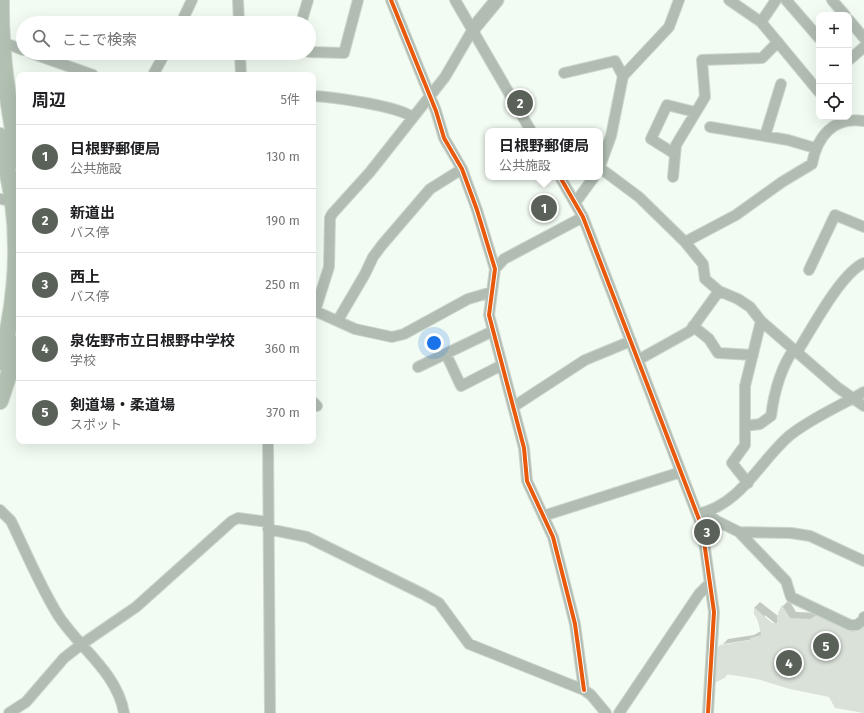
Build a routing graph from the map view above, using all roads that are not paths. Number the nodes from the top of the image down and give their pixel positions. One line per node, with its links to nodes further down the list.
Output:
1 (1, 0): 23 (main road)
2 (192, 0): 15 (street)
3 (238, 0): 16 (street)
4 (308, 0): 17 (street)
5 (358, 0): 27 (street)
6 (391, 0): 40 (street)
7 (455, 0): 20 (street)
8 (497, 0): 20 (street)
9 (679, 0): 36 (street)
10 (729, 0): 18 (street)
11 (776, 0): 18 (street)
12 (786, 0): 21 (street)
13 (832, 0): 14 (street)
14 (842, 12)
15 (184, 16)
16 (239, 16)
17 (304, 16)
18 (761, 22): 24 (street)
19 (852, 24): 22 (street)
20 (473, 29): 40 (street); 46 (street)
21 (816, 35)
22 (864, 38)
23 (1, 42): 25 (street); 49 (main road)
24 (778, 42): 38 (street); 41 (street)
25 (16, 47)
26 (864, 47): 28 (street)
27 (316, 52)
28 (852, 57)
29 (51, 60): 32 (street)
30 (161, 60): 33 (street)
31 (240, 60): 34 (street)
32 (85, 72)
33 (155, 72)
34 (241, 72)
35 (564, 73): 36 (street)
36 (623, 76): 52 (street)
37 (782, 84): 48 (street)
38 (816, 87)
39 (316, 96): 42 (street)
40 (429, 96): 42 (street); 53 (street)
41 (695, 112): 51 (street); 51 (street)
42 (412, 117): 68 (street)
43 (842, 120): 44 (street); 50 (street)
44 (864, 121)
45 (710, 127): 48 (street)
46 (529, 128)
47 (0, 136): 58 (main road)
48 (765, 136): 50 (street)
49 (16, 146)
50 (815, 148): 62 (street)
51 (675, 154): 55 (street)
52 (603, 159)
53 (462, 169): 64 (street); 70 (street)
54 (603, 169): 62 (street)
55 (672, 177)
56 (562, 180): 59 (street)
57 (592, 180): 59 (street)
58 (11, 201): 80 (main road)
59 (576, 203): 60 (street)
60 (583, 217): 64 (street); 74 (street)
61 (864, 226): 65 (street)
62 (685, 242): 66 (street)
63 (864, 263): 75 (street)
64 (495, 269): 67 (street)
65 (809, 270)
66 (719, 291): 71 (street); 72 (street)
67 (492, 292): 70 (street); 73 (street)
68 (316, 304)
69 (316, 311): 70 (street)
70 (338, 320)
71 (761, 321): 75 (street); 78 (street)
72 (693, 326): 78 (street); 79 (street)
73 (493, 331): 77 (street); 81 (street)
74 (631, 341): 79 (street); 87 (street)
75 (795, 350): 84 (street); 88 (street)
76 (16, 352): 85 (main road)
77 (446, 354): 81 (street); 82 (street)
78 (753, 355): 88 (street)
79 (638, 360): 90 (street)
80 (0, 362)
81 (502, 365): 87 (street)
82 (418, 367)
83 (864, 392): 84 (street)
84 (854, 398): 86 (street); 91 (street)
85 (0, 402)
86 (864, 406)
87 (513, 407): 94 (street)
88 (745, 426): 91 (street)
89 (268, 444): 95 (street)
90 (681, 472): 93 (street); 94 (street)
91 (748, 483): 93 (street)
92 (0, 510): 100 (street)
93 (702, 513): 96 (street); 98 (street)
94 (543, 516): 101 (street)
95 (268, 526): 100 (street); 101 (street); 104 (street)
96 (739, 532): 97 (street); 99 (street)
97 (864, 561)
98 (709, 584): 106 (street); 107 (street)
99 (864, 617)
100 (82, 644): 102 (street); 103 (street)
101 (584, 690): 105 (street)
102 (9, 713)
103 (124, 713)
104 (270, 713)
105 (606, 713)
106 (619, 713)
107 (708, 713)

